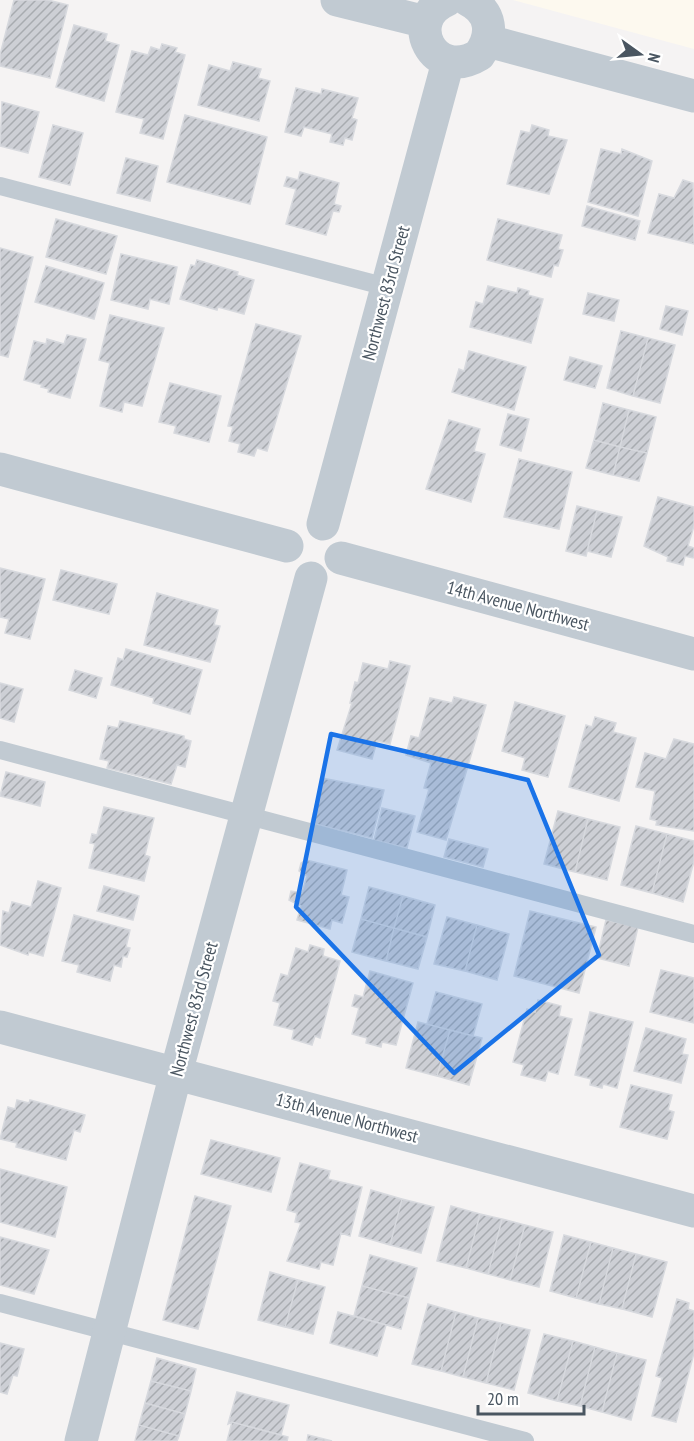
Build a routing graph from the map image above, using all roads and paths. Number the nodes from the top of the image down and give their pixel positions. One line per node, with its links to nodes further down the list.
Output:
1 (337, 0): 3 (street)
2 (468, 0): 4 (street)
3 (436, 11): 5 (street)
4 (488, 41): 5 (street); 6 (street)
5 (448, 62): 8 (street, Northwest 83rd Street)
6 (694, 96)
7 (0, 186): 8 (lane)
8 (387, 287): 10 (street, Northwest 83rd Street)
9 (0, 470): 11 (street)
10 (323, 524): 11 (street); 12 (street)
11 (287, 546): 13 (street)
12 (341, 558): 13 (street); 14 (street, 14th Avenue Northwest)
13 (311, 578): 16 (street, Northwest 83rd Street)
14 (694, 654)
15 (0, 750): 16 (lane)
16 (246, 815): 17 (lane); 19 (street, Northwest 83rd Street)
17 (694, 934)
18 (0, 1027): 19 (street, 13th Avenue Northwest)
19 (176, 1073): 20 (street, 13th Avenue Northwest); 22 (street, Northwest 83rd Street)
20 (694, 1210)
21 (0, 1304): 22 (lane)
22 (109, 1333): 23 (street, Northwest 83rd Street); 24 (lane)
23 (81, 1441)
24 (525, 1441)

